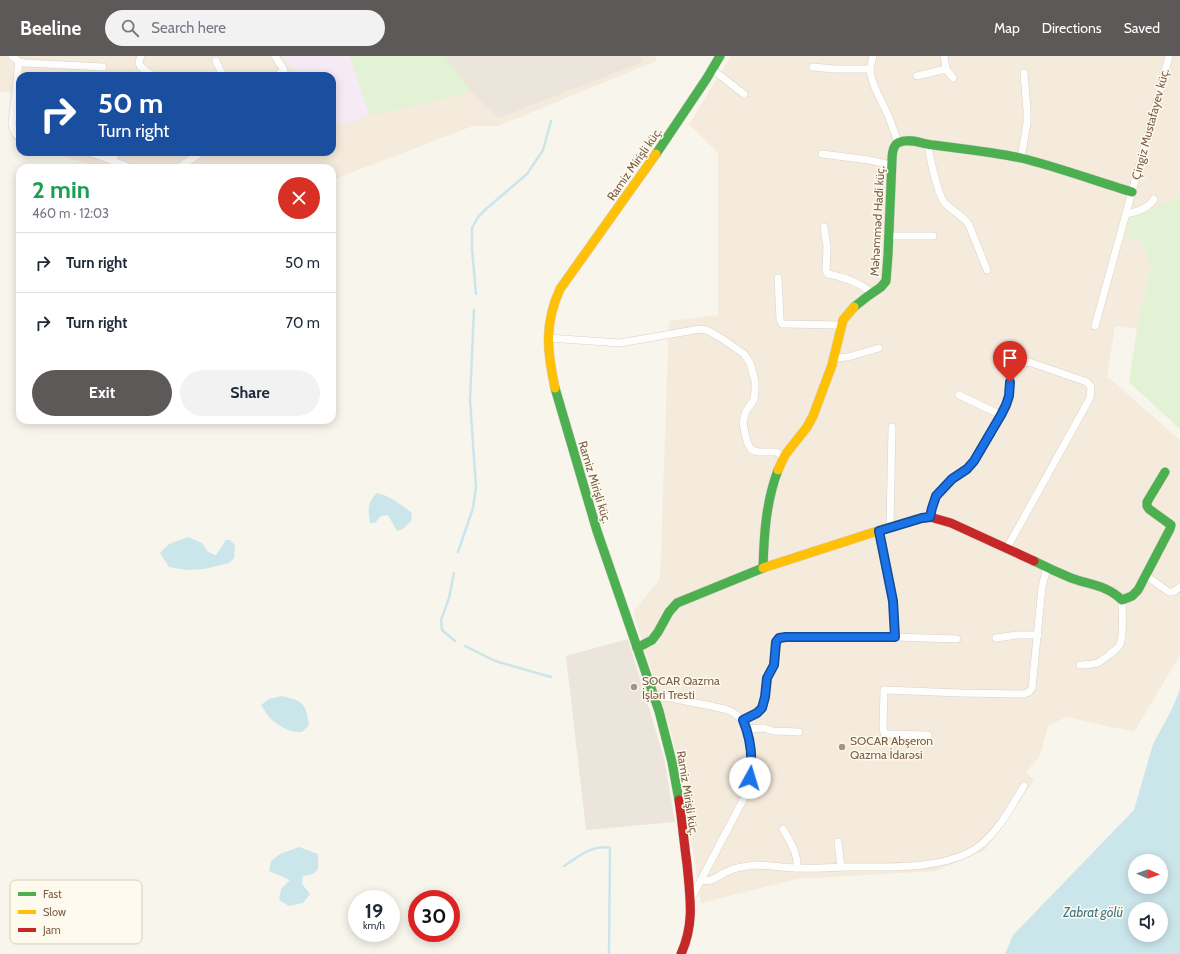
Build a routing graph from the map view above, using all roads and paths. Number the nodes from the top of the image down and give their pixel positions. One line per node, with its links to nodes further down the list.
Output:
1 (12, 56): 9 (street)
2 (141, 56): 16 (street)
3 (275, 56): 18 (street)
4 (720, 56): 14 (street, Ramiz Mirişli küç.)
5 (873, 56): 12 (street)
6 (944, 56): 13 (street)
7 (1169, 56): 36 (street, Çingiz Mustafayev küç.)
8 (216, 61): 17 (street)
9 (19, 62): 10 (street); 15 (street)
10 (103, 67)
11 (812, 67): 12 (street)
12 (870, 69): 25 (street)
13 (946, 69): 20 (street); 21 (street)
14 (713, 70): 23 (street); 47 (street, Ramiz Mirişli küç.)
15 (18, 72)
16 (147, 72)
17 (221, 72)
18 (282, 72)
19 (1024, 73): 31 (street)
20 (916, 76)
21 (953, 78)
22 (16, 89): 24 (street)
23 (744, 94)
24 (16, 135)
25 (898, 142): 26 (street); 35 (street, Məhəmməd Hadi küç.)
26 (928, 145): 31 (street); 42 (street)
27 (822, 154): 35 (street)
28 (101, 156): 32 (street)
29 (114, 156): 32 (street)
30 (196, 156): 34 (street)
31 (1021, 158): 36 (street)
32 (113, 161): 33 (street)
33 (121, 164)
34 (184, 164)
35 (891, 166): 40 (street, Məhəmməd Hadi küç.)
36 (1132, 192): 38 (street, Çingiz Mustafayev küç.)
37 (1154, 198): 38 (street)
38 (1126, 214): 46 (street, Çingiz Mustafayev küç.)
39 (824, 228): 44 (street)
40 (890, 236): 41 (street); 44 (street, Məhəmməd Hadi küç.)
41 (933, 236)
42 (987, 270)
43 (778, 278): 45 (street)
44 (872, 293): 45 (street, Məhəmməd Hadi küç.)
45 (842, 325): 49 (street, Məhəmməd Hadi küç.)
46 (1095, 326)
47 (548, 338): 53 (street); 68 (street, Ramiz Mirişli küç.)
48 (880, 348): 49 (street)
49 (834, 358): 53 (street, Məhəmməd Hadi küç.)
50 (959, 395): 51 (street)
51 (1001, 415): 55 (street); 58 (street)
52 (892, 427): 56 (street)
53 (785, 456): 60 (street, Məhəmməd Hadi küç.)
54 (1165, 472): 61 (street)
55 (930, 517): 56 (street); 58 (street)
56 (890, 527): 57 (street)
57 (879, 531): 60 (street); 65 (street)
58 (1007, 548): 59 (street)
59 (1046, 567): 63 (street); 64 (street)
60 (763, 568): 68 (street)
61 (1146, 575): 62 (street); 63 (street)
62 (1180, 587)
63 (1122, 600): 69 (street)
64 (1038, 635): 66 (street); 74 (street)
65 (895, 637): 67 (street); 71 (street)
66 (996, 638)
67 (956, 639)
68 (637, 648): 70 (street, Ramiz Mirişli küç.)
69 (1080, 665)
70 (654, 699): 71 (street); 81 (street, Ramiz Mirişli küç.)
71 (743, 720): 72 (street)
72 (746, 729): 73 (street); 80 (street)
73 (799, 732)
74 (928, 735)
75 (1024, 786): 78 (street)
76 (783, 829): 79 (street)
77 (838, 842): 78 (street)
78 (841, 867): 79 (street)
79 (797, 868): 80 (street)
80 (701, 880): 81 (street)
81 (690, 900): 82 (street, Ramiz Mirişli küç.)
82 (680, 954)

